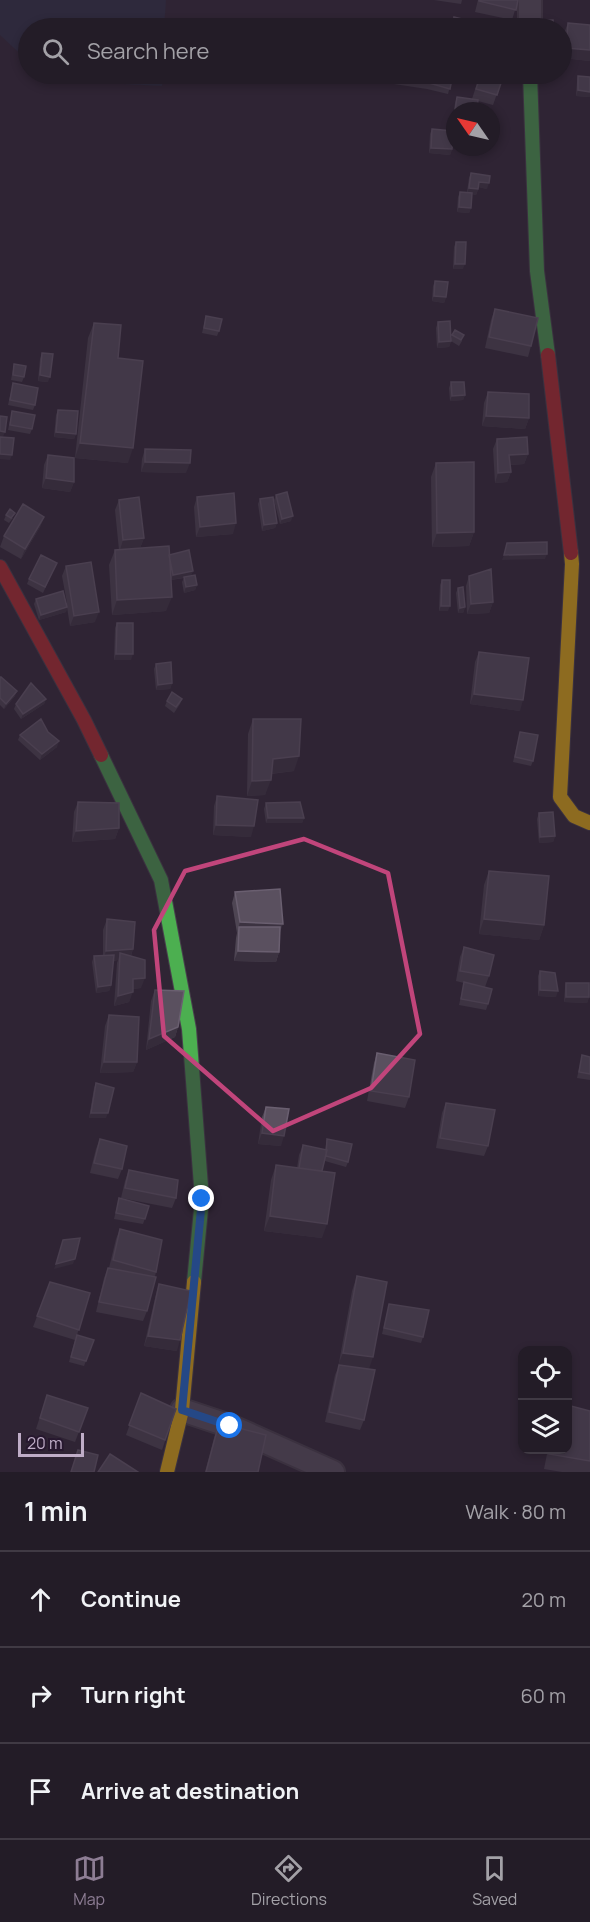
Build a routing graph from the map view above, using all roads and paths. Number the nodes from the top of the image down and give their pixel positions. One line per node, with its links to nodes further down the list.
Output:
1 (530, 0): 2 (street)
2 (530, 18)
3 (530, 84): 4 (street)
4 (581, 566): 6 (street)
5 (0, 567): 7 (street)
6 (590, 823)
7 (182, 1410): 8 (street); 9 (street)
8 (167, 1472)
9 (333, 1472)

